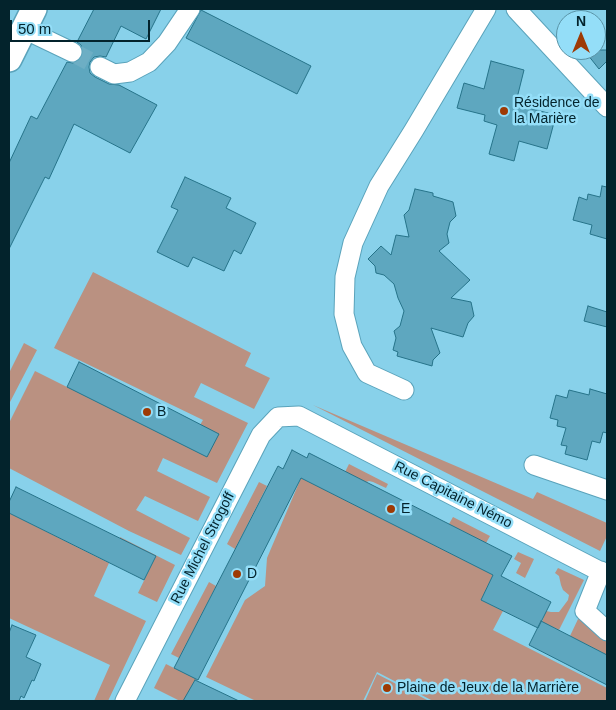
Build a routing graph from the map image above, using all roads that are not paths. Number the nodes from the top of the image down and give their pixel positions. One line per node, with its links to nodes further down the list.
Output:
1 (190, 9): 7 (street)
2 (486, 9): 9 (street)
3 (516, 9): 8 (street)
4 (30, 14): 5 (street); 6 (main road)
5 (72, 52)
6 (9, 59)
7 (100, 67)
8 (607, 108)
9 (404, 390)
10 (299, 416): 13 (street, Rue Capitaine Némo); 15 (street, Rue Michel Strogoff)
11 (534, 465): 12 (street)
12 (607, 490)
13 (604, 573): 14 (street)
14 (607, 631)
15 (125, 701)

